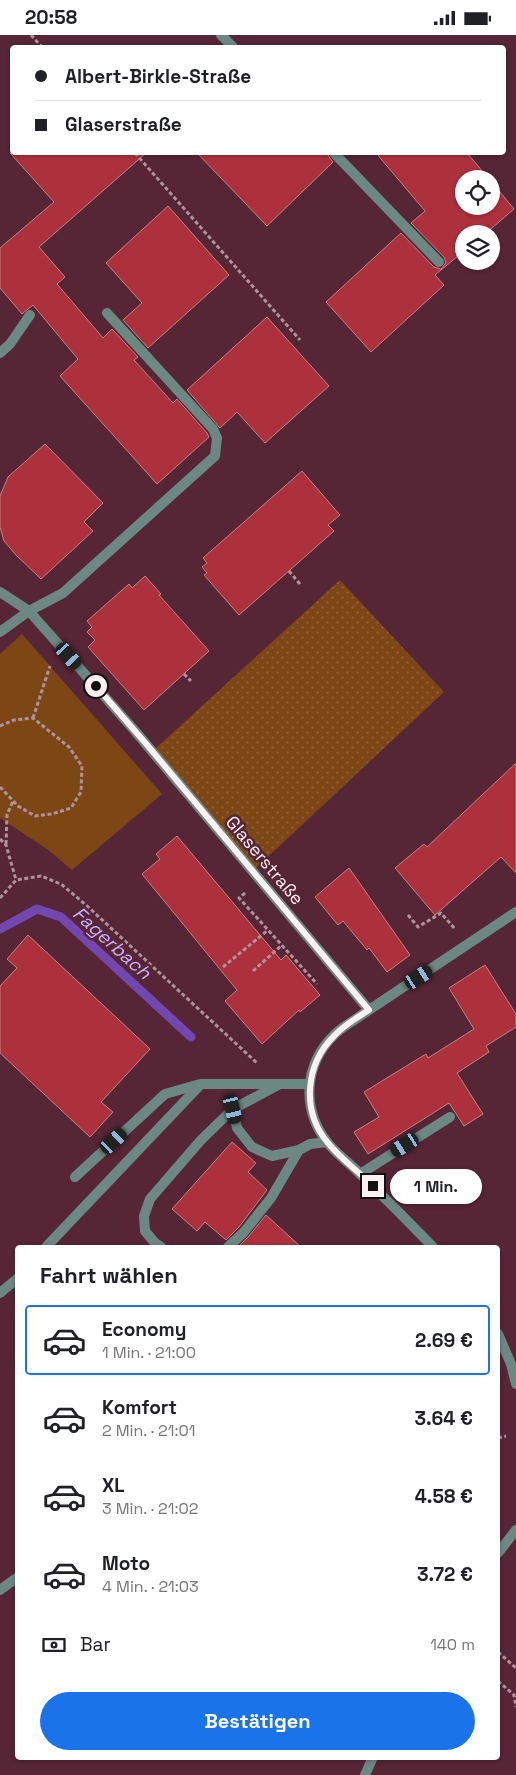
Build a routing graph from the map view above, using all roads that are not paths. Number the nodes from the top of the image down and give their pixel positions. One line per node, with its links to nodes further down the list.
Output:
1 (221, 35): 2 (street)
2 (231, 45)
3 (336, 155): 4 (street)
4 (438, 262)
5 (107, 313): 9 (street)
6 (30, 315): 7 (street)
7 (0, 353)
8 (0, 592): 9 (street, Glaserstraße)
9 (29, 611): 10 (street); 12 (street, Glaserstraße)
10 (0, 632)
11 (516, 912): 12 (street)
12 (369, 1010): 15 (street)
13 (201, 1084): 14 (street); 21 (street); 22 (street)
14 (280, 1084): 15 (street); 16 (street)
15 (309, 1084): 18 (street)
16 (233, 1109): 19 (street); 23 (street)
17 (450, 1117): 20 (street)
18 (328, 1143): 19 (street); 20 (street)
19 (299, 1150): 24 (street)
20 (360, 1173): 25 (street)
21 (75, 1177)
22 (48, 1245)
23 (158, 1245)
24 (230, 1245)
25 (431, 1245)
26 (15, 1280): 27 (street)
27 (0, 1293)
28 (500, 1338): 29 (street)
29 (513, 1363): 30 (street)
30 (516, 1384)
31 (516, 1530): 32 (street)
32 (500, 1550)
33 (15, 1579): 34 (street)
34 (0, 1590)
35 (372, 1760): 36 (street)
36 (365, 1775)

